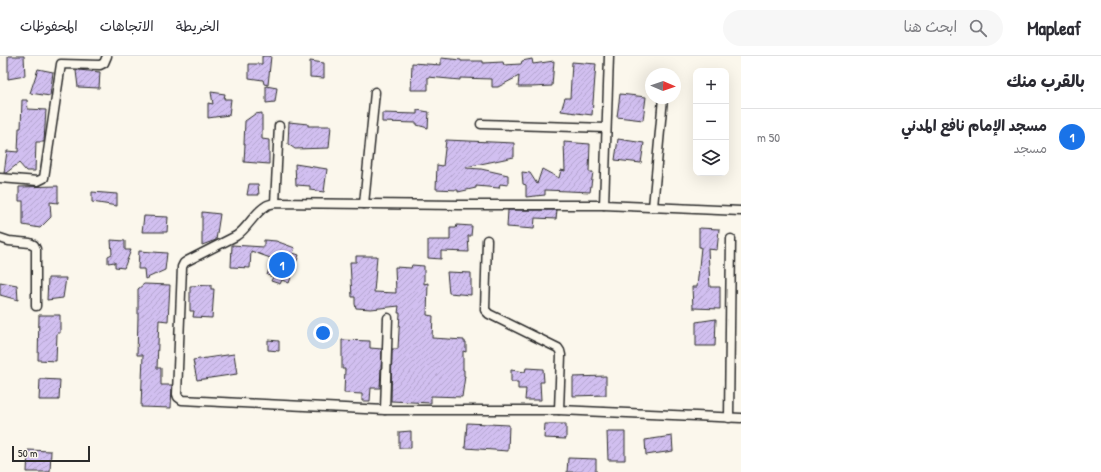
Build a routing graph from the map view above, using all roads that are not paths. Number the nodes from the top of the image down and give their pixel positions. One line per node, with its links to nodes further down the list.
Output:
1 (107, 56): 3 (street)
2 (609, 56): 8 (street)
3 (61, 60): 9 (street)
4 (375, 92): 11 (street)
5 (662, 104): 13 (street)
6 (481, 124): 8 (street)
7 (279, 126): 10 (street)
8 (606, 128): 12 (street)
9 (0, 178)
10 (275, 203): 11 (street); 20 (street)
11 (364, 204): 12 (street)
12 (604, 205): 13 (street)
13 (653, 207): 14 (street)
14 (741, 211)
15 (0, 238): 18 (street)
16 (731, 239): 22 (street)
17 (487, 240): 21 (street)
18 (36, 306)
19 (388, 318): 20 (street)
20 (385, 410): 21 (street)
21 (559, 410): 22 (street)
22 (729, 418): 23 (street)
23 (741, 418)

